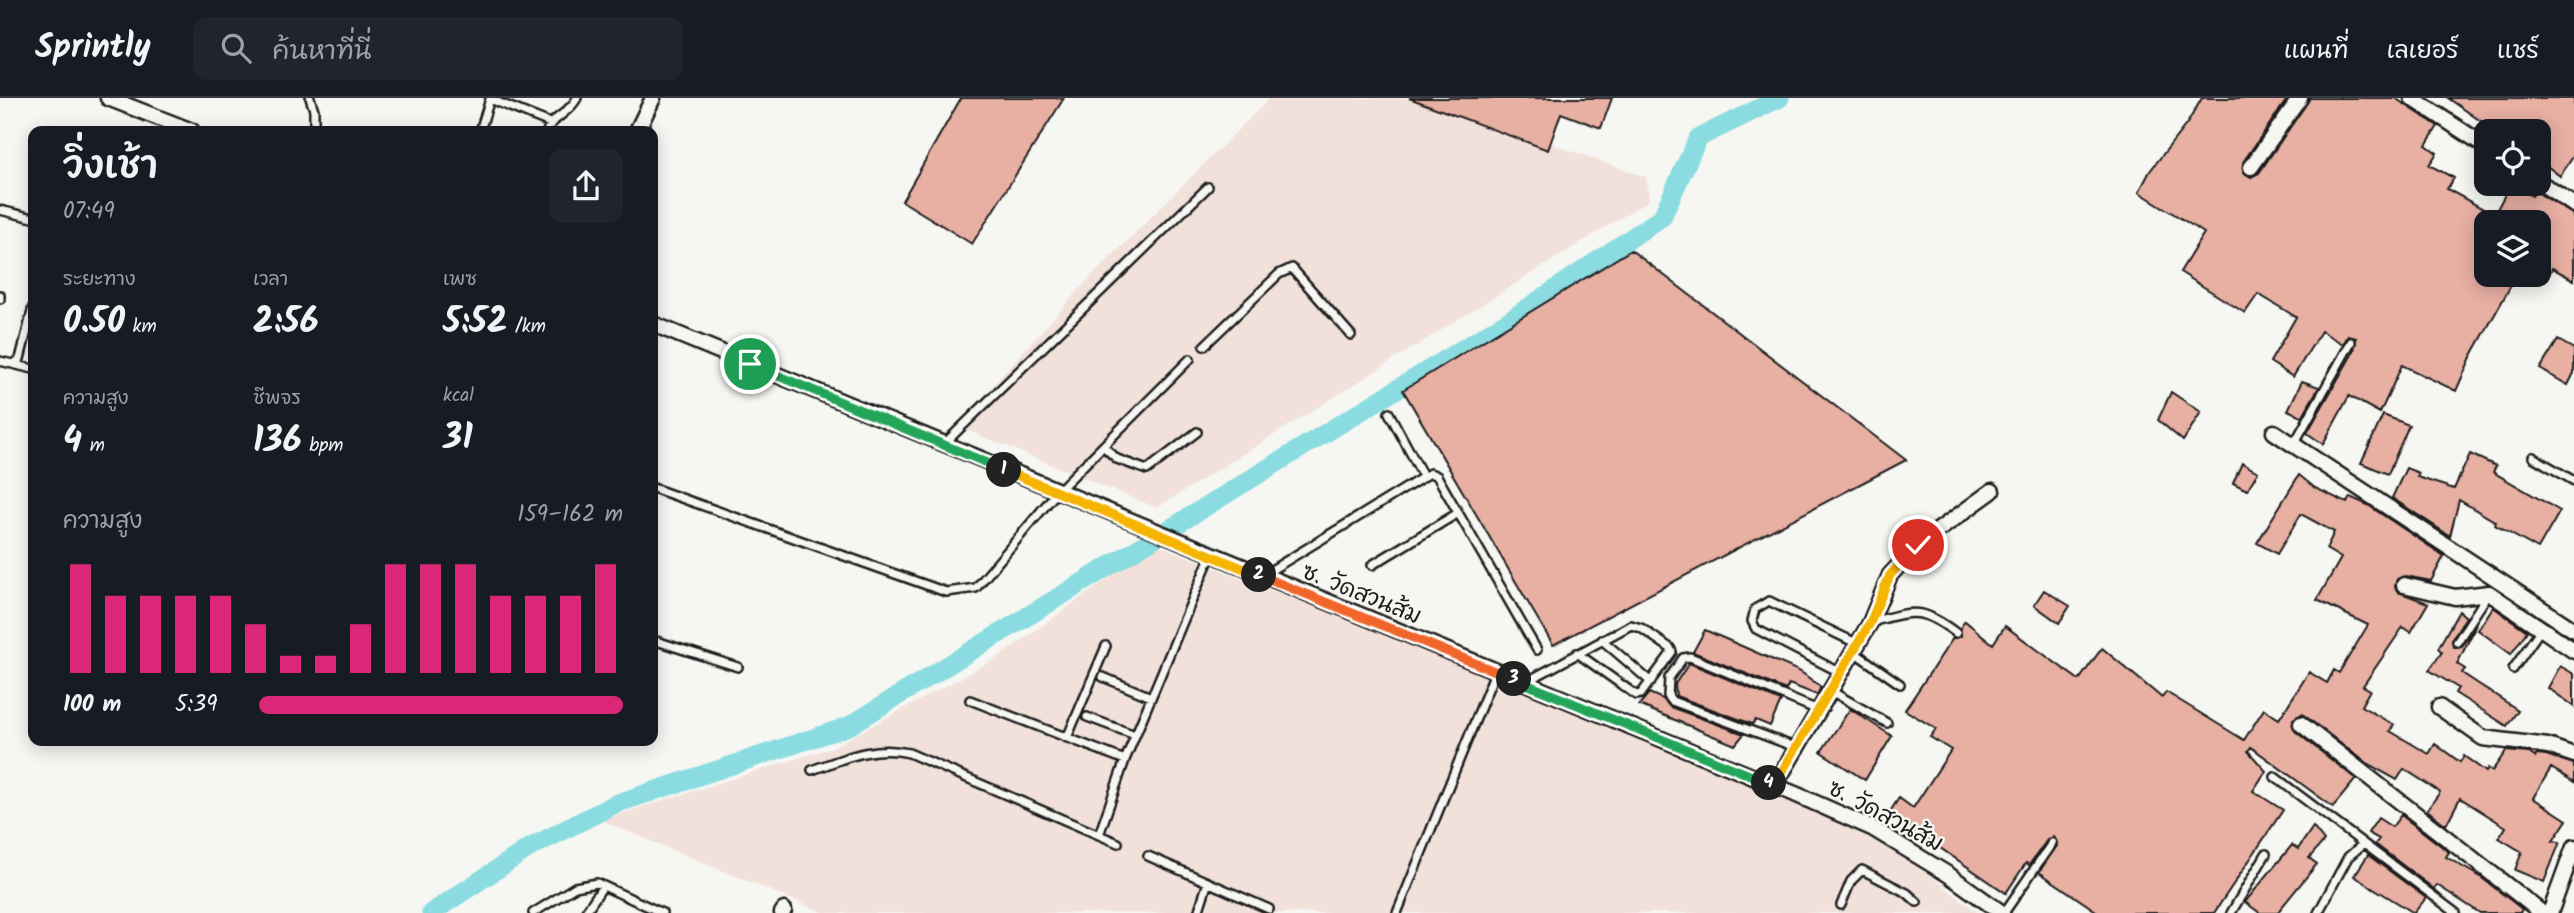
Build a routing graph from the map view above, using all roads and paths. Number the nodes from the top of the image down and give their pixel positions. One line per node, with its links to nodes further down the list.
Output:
1 (108, 98): 8 (street)
2 (310, 98): 9 (lane)
3 (577, 98): 12 (lane)
4 (653, 98): 13 (street)
5 (2300, 98): 15 (street)
6 (2412, 98): 14 (street)
7 (490, 99): 10 (lane); 11 (lane)
8 (179, 126)
9 (314, 126)
10 (482, 126)
11 (546, 126)
12 (549, 126)
13 (639, 126)
14 (2474, 139)
15 (2251, 167)
16 (1208, 187): 33 (lane)
17 (2551, 189): 18 (street)
18 (2572, 201)
19 (0, 210): 20 (lane)
20 (28, 217)
21 (658, 326): 33 (street, ซ. วัดสวนส้ม)
22 (28, 327): 28 (lane)
23 (1351, 335): 25 (lane)
24 (2351, 342): 34 (lane)
25 (1204, 346)
26 (1190, 359): 35 (lane)
27 (0, 361): 28 (lane)
28 (15, 363): 29 (lane)
29 (28, 367)
30 (1389, 413): 37 (lane)
31 (1196, 432): 35 (lane)
32 (2274, 432): 34 (street)
33 (944, 445): 41 (street, ซ. วัดสวนส้ม)
34 (2293, 445): 50 (street)
35 (1103, 446): 41 (lane)
36 (2533, 457): 38 (lane)
37 (1423, 476): 42 (lane); 45 (lane)
38 (2574, 481)
39 (658, 490): 41 (lane)
40 (1992, 491): 48 (street)
41 (1056, 492): 43 (street, ซ. วัดสวนส้ม)
42 (1458, 513): 44 (lane); 57 (lane)
43 (1211, 555): 45 (street, ซ. วัดสวนส้ม); 69 (lane)
44 (1372, 565)
45 (1262, 576): 62 (street, ซ. วัดสวนส้ม)
46 (2404, 585): 47 (street)
47 (2489, 593): 49 (street); 54 (lane)
48 (1870, 623): 51 (lane); 56 (street)
49 (2541, 628): 58 (street); 61 (lane)
50 (2574, 630)
51 (1956, 633)
52 (1602, 640): 59 (lane); 65 (lane); 65 (lane)
53 (658, 642): 60 (lane)
54 (2457, 642)
55 (1106, 646): 77 (lane)
56 (1856, 648): 63 (street); 63 (lane); 67 (lane)
57 (1537, 650)
58 (2574, 651)
59 (1577, 653): 65 (lane); 66 (lane)
60 (738, 667)
61 (2512, 669)
62 (1495, 671): 66 (street, ซ. วัดสวนส้ม); 101 (lane)
63 (1841, 673): 68 (street)
64 (1102, 677): 69 (lane)
65 (1651, 682)
66 (1523, 683): 83 (street, ซ. วัดสวนส้ม)
67 (1899, 684)
68 (1830, 690): 72 (street); 74 (lane)
69 (1151, 697): 76 (lane)
70 (970, 700): 77 (lane)
71 (2439, 706): 79 (street)
72 (1818, 710): 78 (street); 78 (lane)
73 (1087, 717): 76 (lane)
74 (1887, 723)
75 (2301, 724): 105 (street)
76 (1135, 736): 80 (lane)
77 (1067, 738): 80 (lane)
78 (1795, 747): 83 (street)
79 (2574, 755)
80 (1125, 760): 84 (lane)
81 (812, 770): 84 (lane)
82 (2275, 778): 87 (lane)
83 (1774, 785): 96 (street, ซ. วัดสวนส้ม)
84 (1099, 835): 85 (lane)
85 (1118, 843)
86 (2052, 844): 96 (lane)
87 (2362, 845): 103 (lane); 104 (lane)
88 (2574, 847): 106 (street)
89 (2266, 854): 102 (lane)
90 (1148, 856): 91 (lane)
91 (1208, 882): 95 (lane); 100 (lane)
92 (603, 886): 97 (lane); 98 (lane); 99 (lane)
93 (1917, 902): 94 (lane)
94 (1841, 905)
95 (1269, 909)
96 (1998, 912)
97 (533, 913)
98 (585, 913)
99 (662, 913)
100 (1198, 913)
101 (1397, 913)
102 (2231, 913)
103 (2318, 913)
104 (2456, 913)
105 (2542, 913)
106 (2550, 913)

